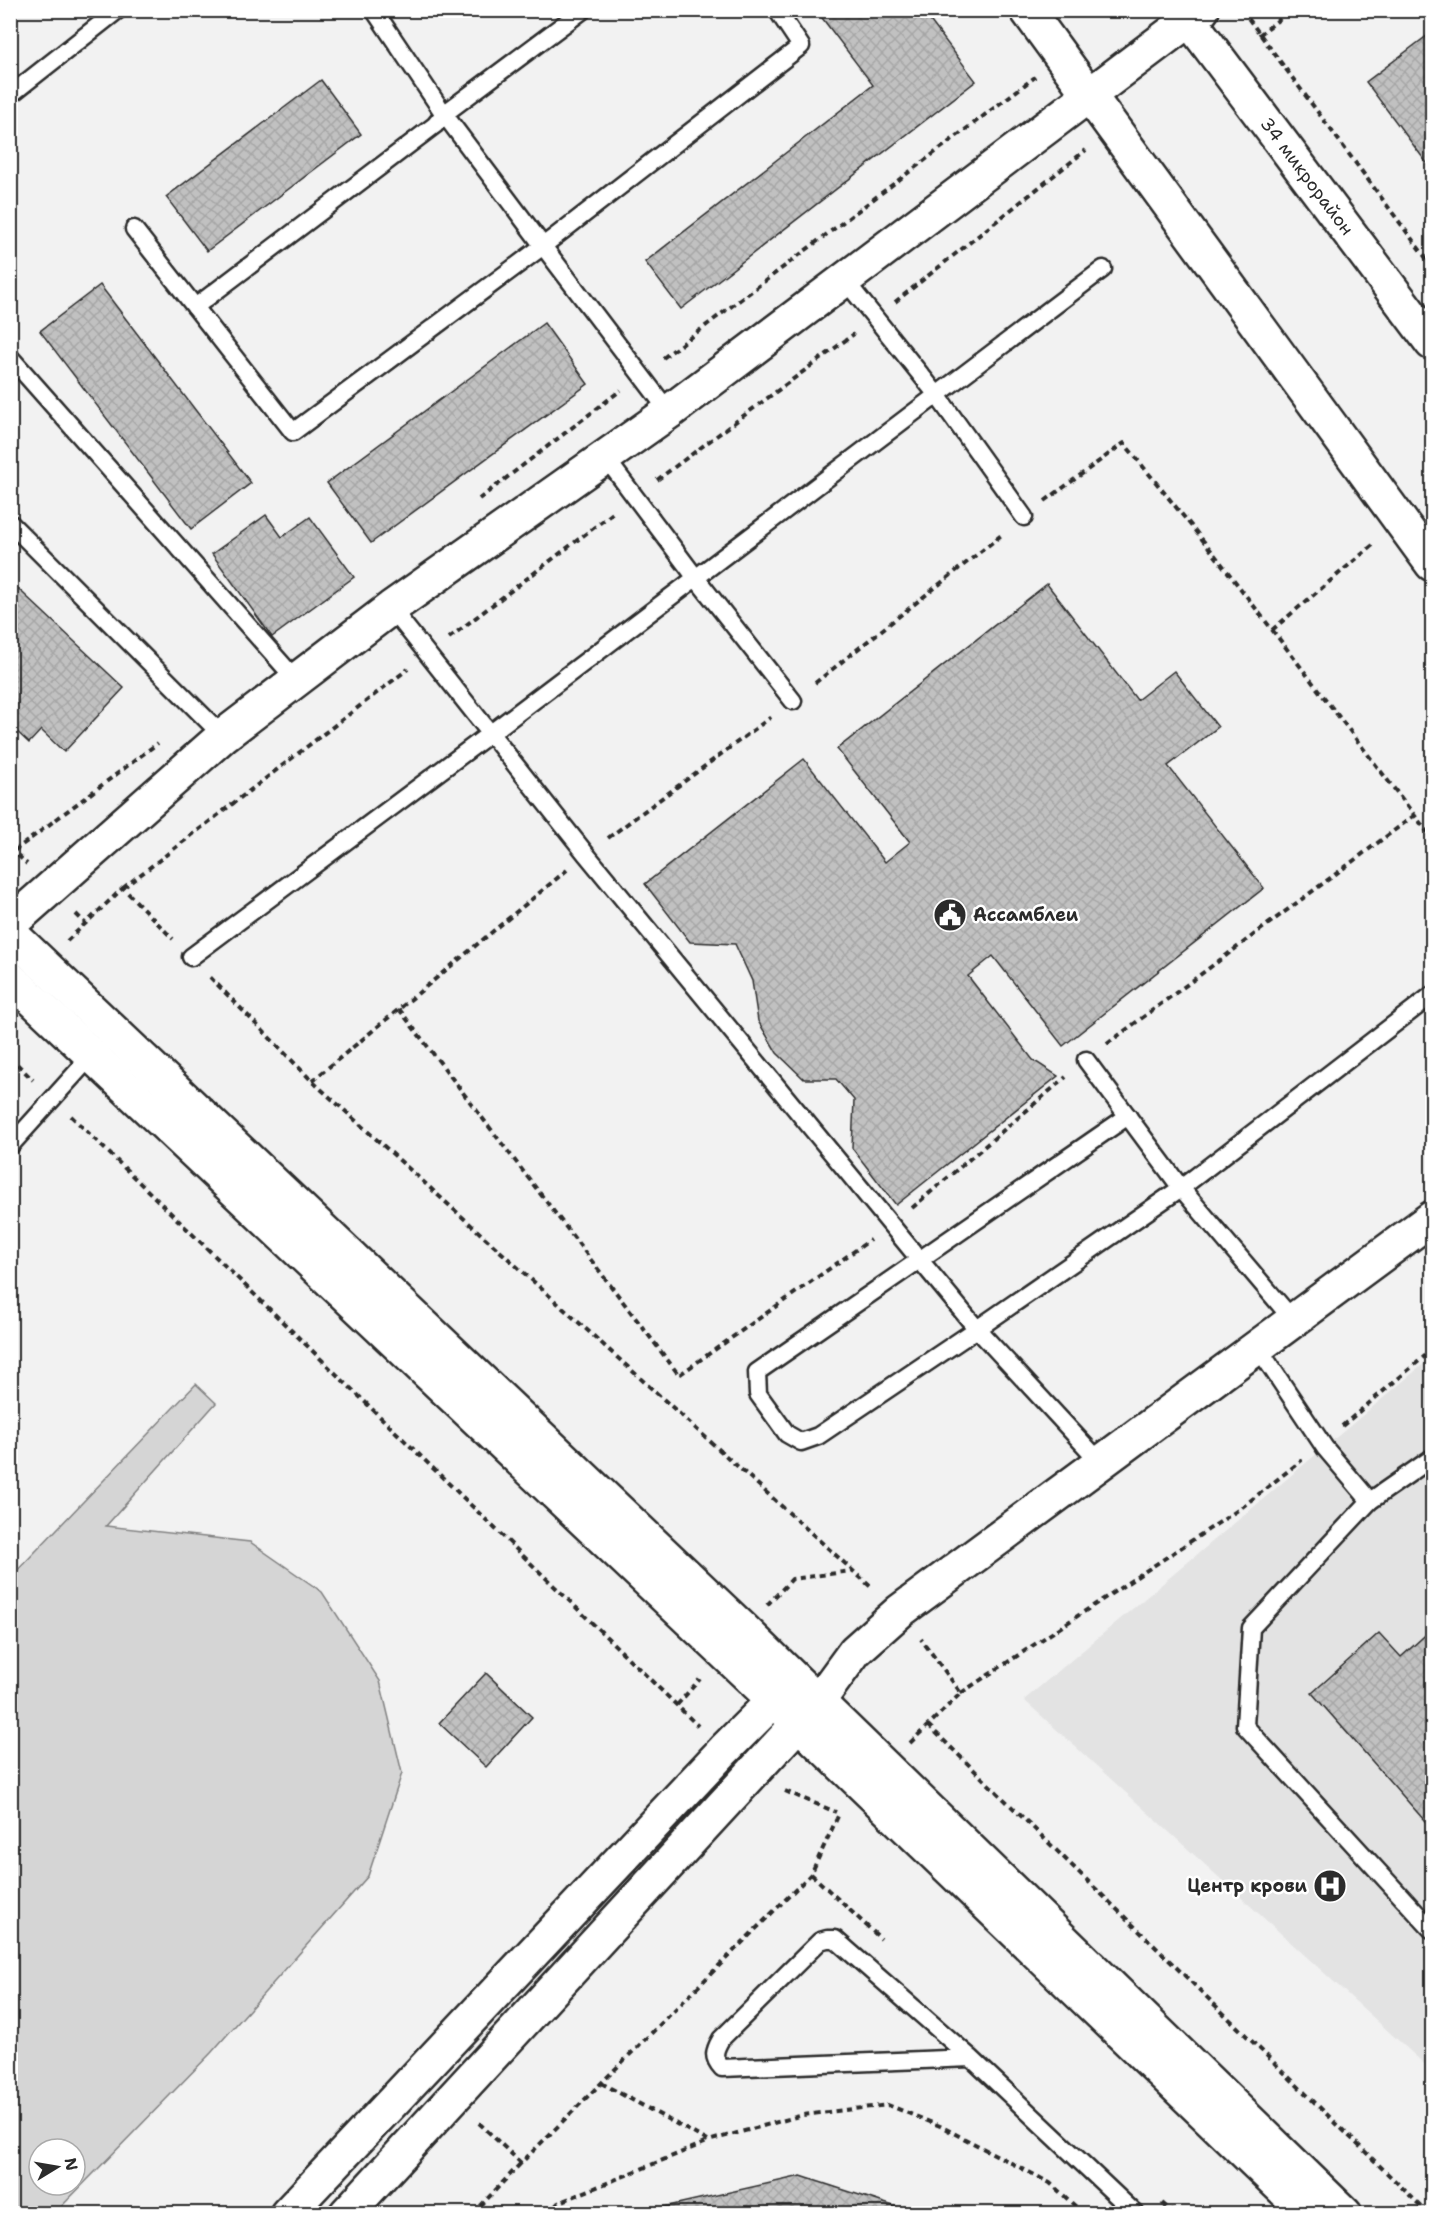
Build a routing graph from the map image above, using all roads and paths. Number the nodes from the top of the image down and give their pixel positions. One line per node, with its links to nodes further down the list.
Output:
1 (118, 10): 12 (lane)
2 (374, 10): 13 (lane)
3 (583, 10): 13 (lane)
4 (777, 10): 15 (lane)
5 (1027, 10): 10 (street)
6 (1242, 10): 9 (path)
7 (1291, 10): 9 (path)
8 (1191, 14): 11 (street); 20 (street, 34 микрорайон)
9 (1259, 35): 16 (path)
10 (1062, 57): 11 (street); 22 (path)
11 (1090, 94): 18 (street); 28 (street)
12 (10, 95)
13 (444, 114): 15 (lane); 19 (lane)
14 (134, 229): 19 (lane)
15 (543, 246): 19 (lane); 22 (lane)
16 (1432, 266)
17 (1103, 269): 23 (lane)
18 (844, 279): 23 (lane); 24 (street)
19 (195, 307)
20 (1432, 343)
21 (10, 357): 34 (lane)
22 (641, 375): 24 (lane); 26 (path)
23 (937, 395): 27 (lane); 31 (lane)
24 (669, 412): 25 (street)
25 (605, 457): 31 (lane); 32 (street)
26 (472, 504)
27 (1024, 517): 33 (path); 35 (path)
28 (1400, 522): 30 (street); 33 (path)
29 (10, 523): 36 (lane)
30 (1432, 564)
31 (696, 578): 35 (lane); 37 (lane)
32 (391, 608): 34 (street); 37 (lane)
33 (1272, 630): 39 (path)
34 (297, 681): 38 (street)
35 (793, 701): 42 (path)
36 (199, 711): 38 (lane); 41 (path)
37 (491, 733): 42 (lane); 45 (lane)
38 (224, 736): 43 (street)
39 (1415, 815): 40 (path); 52 (path)
40 (1432, 838)
41 (14, 851)
42 (586, 854): 49 (path); 59 (lane)
43 (10, 924)
44 (10, 933): 46 (street)
45 (191, 957): 46 (path); 53 (path)
46 (42, 964): 71 (street)
47 (10, 978): 50 (street)
48 (1432, 994): 57 (lane)
49 (399, 1009): 53 (path); 59 (path)
50 (93, 1054): 54 (lane); 73 (street)
51 (10, 1057): 54 (path)
52 (1086, 1060): 55 (lane); 59 (path)
53 (312, 1081): 69 (path)
54 (53, 1099): 56 (lane); 77 (path)
55 (1128, 1116): 57 (lane); 60 (lane)
56 (10, 1146)
57 (1182, 1188): 61 (lane); 62 (lane)
58 (1432, 1218): 61 (street)
59 (891, 1225): 60 (lane)
60 (919, 1259): 62 (lane); 62 (lane)
61 (1293, 1320): 63 (street)
62 (977, 1329): 67 (lane)
63 (1257, 1346): 65 (lane); 67 (street)
64 (1432, 1350): 65 (path)
65 (1322, 1443): 68 (lane); 74 (path)
66 (1432, 1458): 68 (lane)
67 (1101, 1463): 70 (street)
68 (1370, 1501): 82 (lane)
69 (852, 1571): 70 (path); 71 (path)
70 (900, 1611): 72 (street); 74 (path)
71 (743, 1629): 73 (street)
72 (855, 1651): 73 (street); 75 (street)
73 (783, 1690): 75 (street); 77 (street)
74 (961, 1693): 76 (path)
75 (807, 1713): 78 (street); 79 (street); 94 (street)
76 (928, 1725): 78 (path); 96 (path)
77 (724, 1750): 88 (street)
78 (884, 1768): 95 (street)
79 (748, 1775): 80 (path); 85 (street)
80 (838, 1813): 81 (path); 84 (path)
81 (847, 1821)
82 (1432, 1930)
83 (971, 2058): 83 (lane); 93 (lane)
84 (601, 2083): 86 (path); 87 (path)
85 (452, 2098): 87 (path); 89 (street)
86 (708, 2141): 91 (path); 92 (path)
87 (521, 2163): 90 (path)
88 (287, 2214)
89 (346, 2214)
90 (474, 2214)
91 (548, 2214)
92 (1084, 2214)
93 (1136, 2214)
94 (1309, 2214)
95 (1345, 2214)
96 (1430, 2214)

